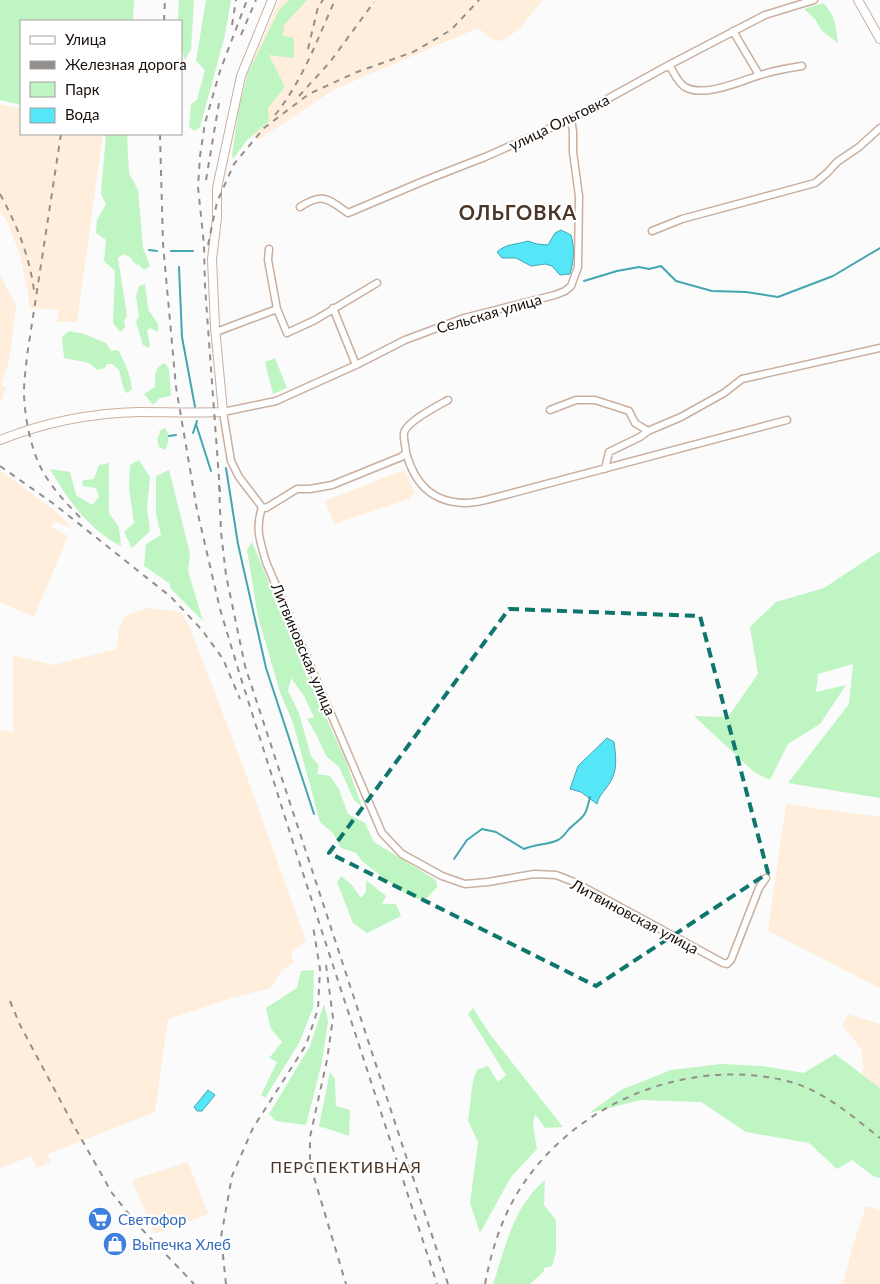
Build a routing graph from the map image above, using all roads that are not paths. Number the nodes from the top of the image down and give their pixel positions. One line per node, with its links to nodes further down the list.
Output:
1 (272, 0): 17 (street)
2 (814, 0): 4 (street, улица Ольговка)
3 (858, 0): 5 (street)
4 (733, 31): 6 (street, улица Ольговка); 8 (street)
5 (880, 39)
6 (670, 65): 8 (street); 9 (street, улица Ольговка)
7 (802, 66): 8 (street)
8 (759, 75)
9 (571, 119): 11 (street, улица Ольговка); 19 (street, Сельская улица)
10 (880, 128): 12 (street)
11 (300, 207)
12 (652, 231)
13 (269, 249): 16 (street)
14 (377, 283): 15 (street)
15 (333, 308): 16 (street); 19 (street)
16 (278, 309): 17 (street)
17 (216, 332): 22 (street)
18 (880, 348): 24 (street)
19 (356, 365): 22 (street, Сельская улица)
20 (448, 400): 26 (street)
21 (550, 410): 24 (street)
22 (223, 412): 25 (street); 28 (street)
23 (788, 420): 27 (street)
24 (648, 431): 27 (street)
25 (0, 440)
26 (406, 453): 27 (street); 28 (street)
27 (605, 469)
28 (262, 507): 29 (street, Литвиновская улица)
29 (766, 878)

